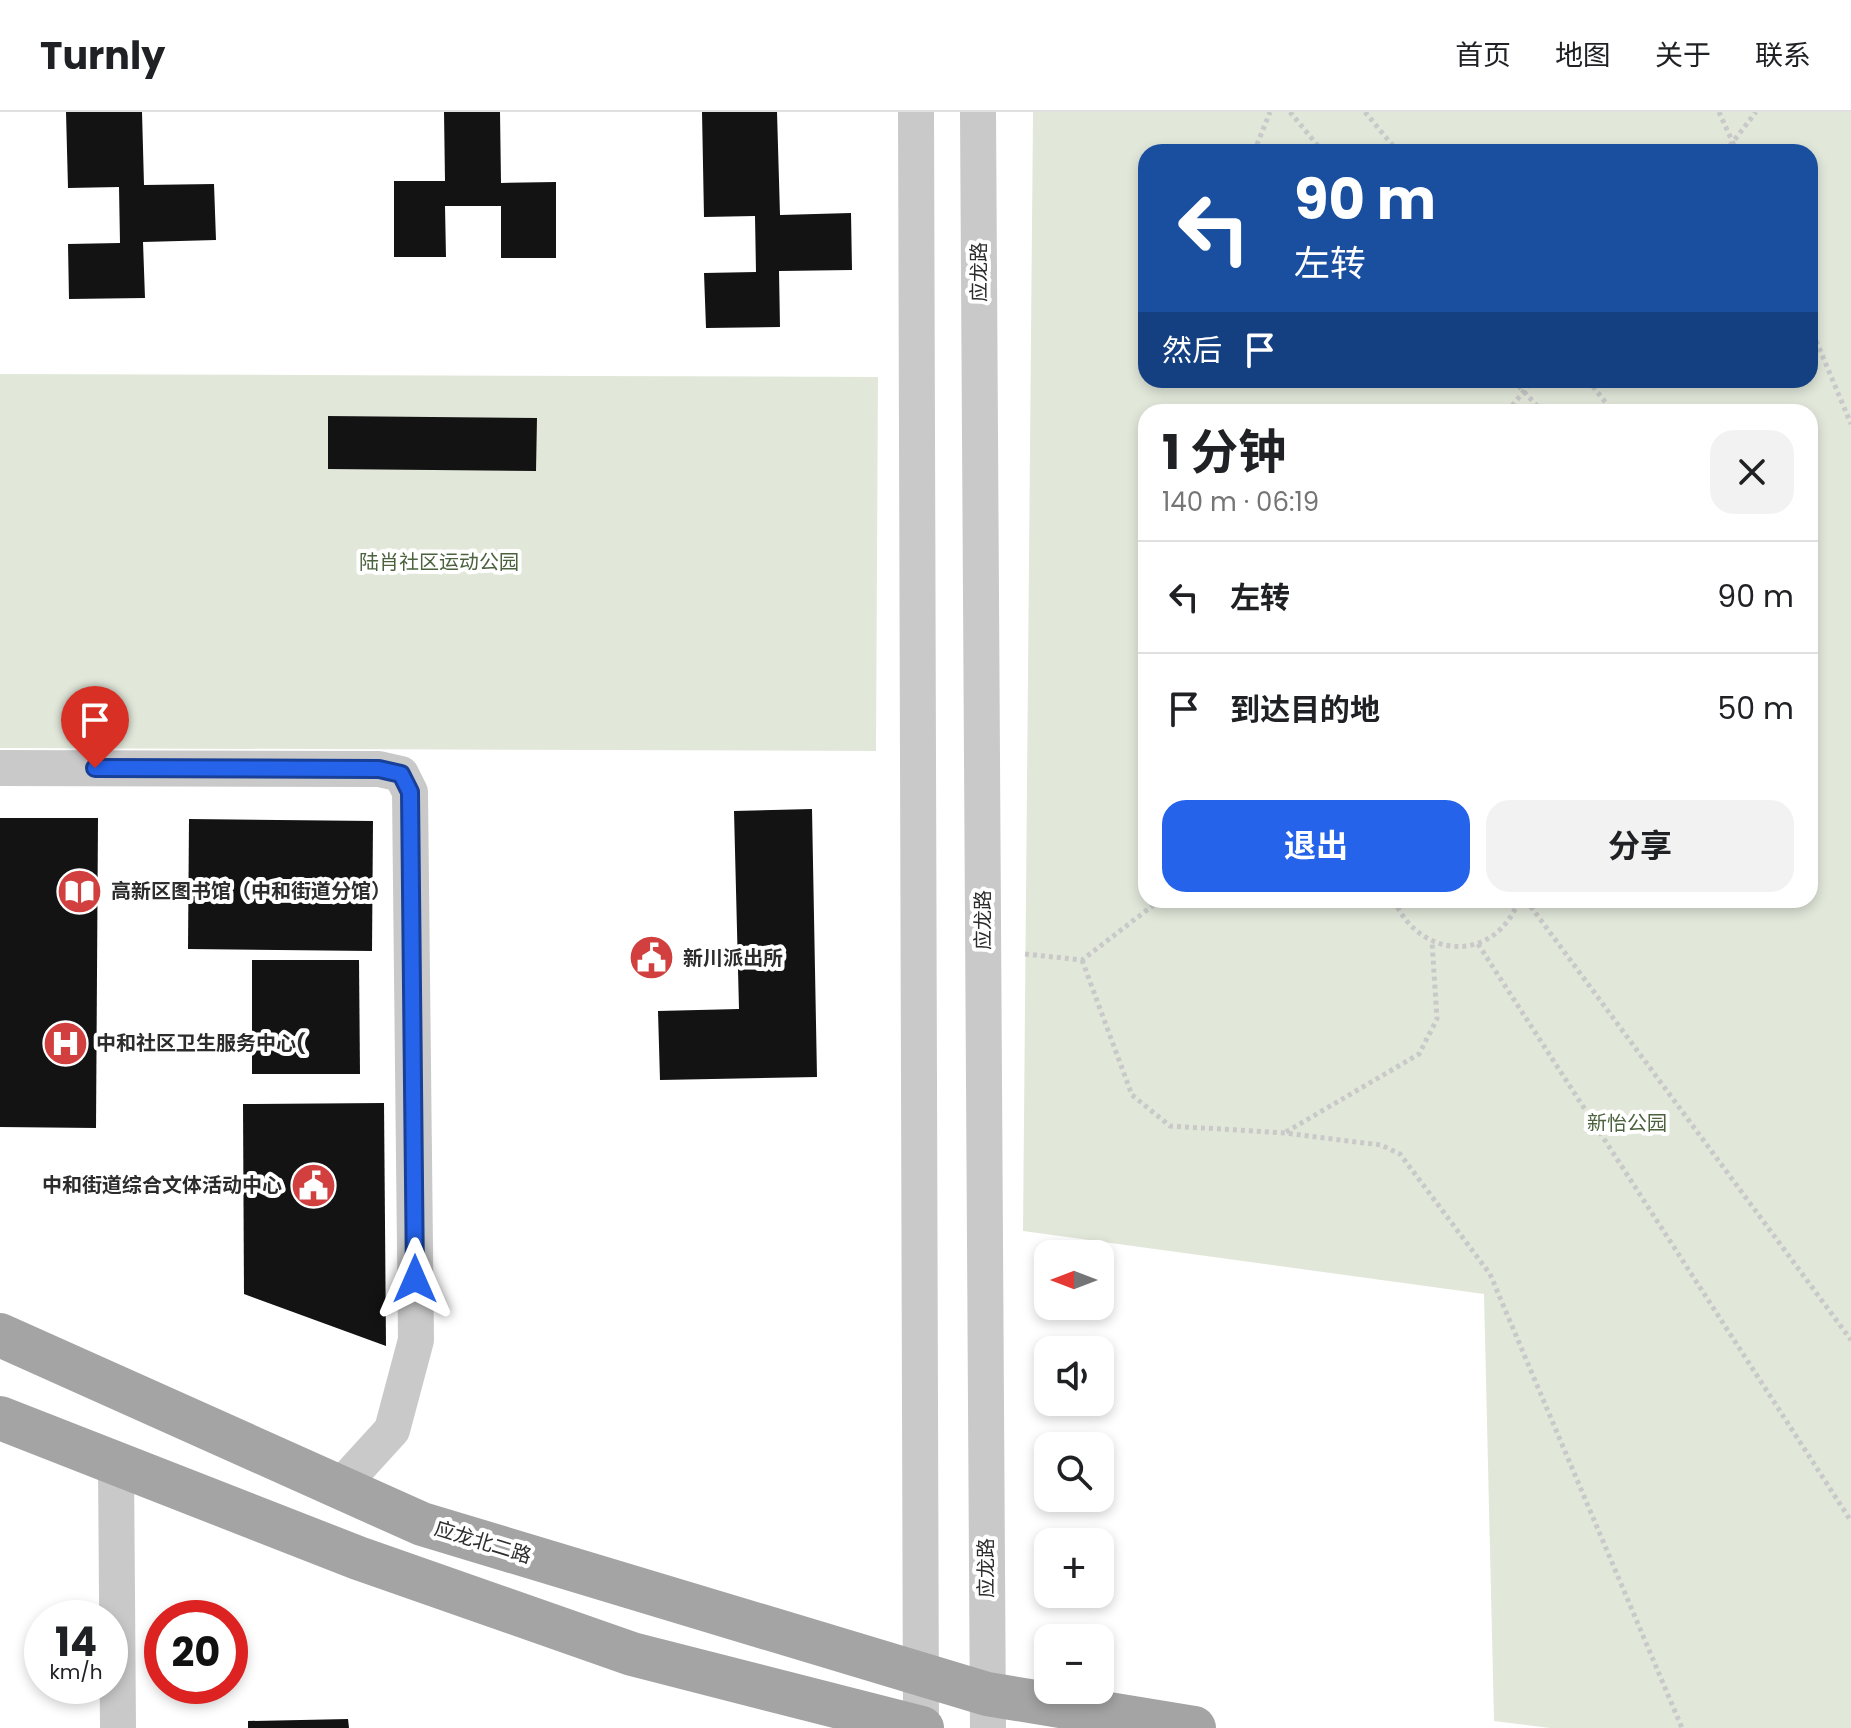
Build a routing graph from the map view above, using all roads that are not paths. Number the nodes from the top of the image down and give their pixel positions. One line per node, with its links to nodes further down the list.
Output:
1 (916, 112): 8 (street)
2 (978, 112): 9 (street, 应龙路)
3 (0, 768): 7 (street)
4 (0, 1335): 7 (main road, 应龙北二路)
5 (0, 1418): 6 (main road)
6 (116, 1464): 10 (street); 11 (main road)
7 (340, 1487): 8 (main road, 应龙北二路)
8 (921, 1674): 9 (main road, 应龙北二路); 11 (street)
9 (987, 1711): 12 (main road, 应龙北二路)
10 (118, 1728)
11 (921, 1728)
12 (1194, 1728)

